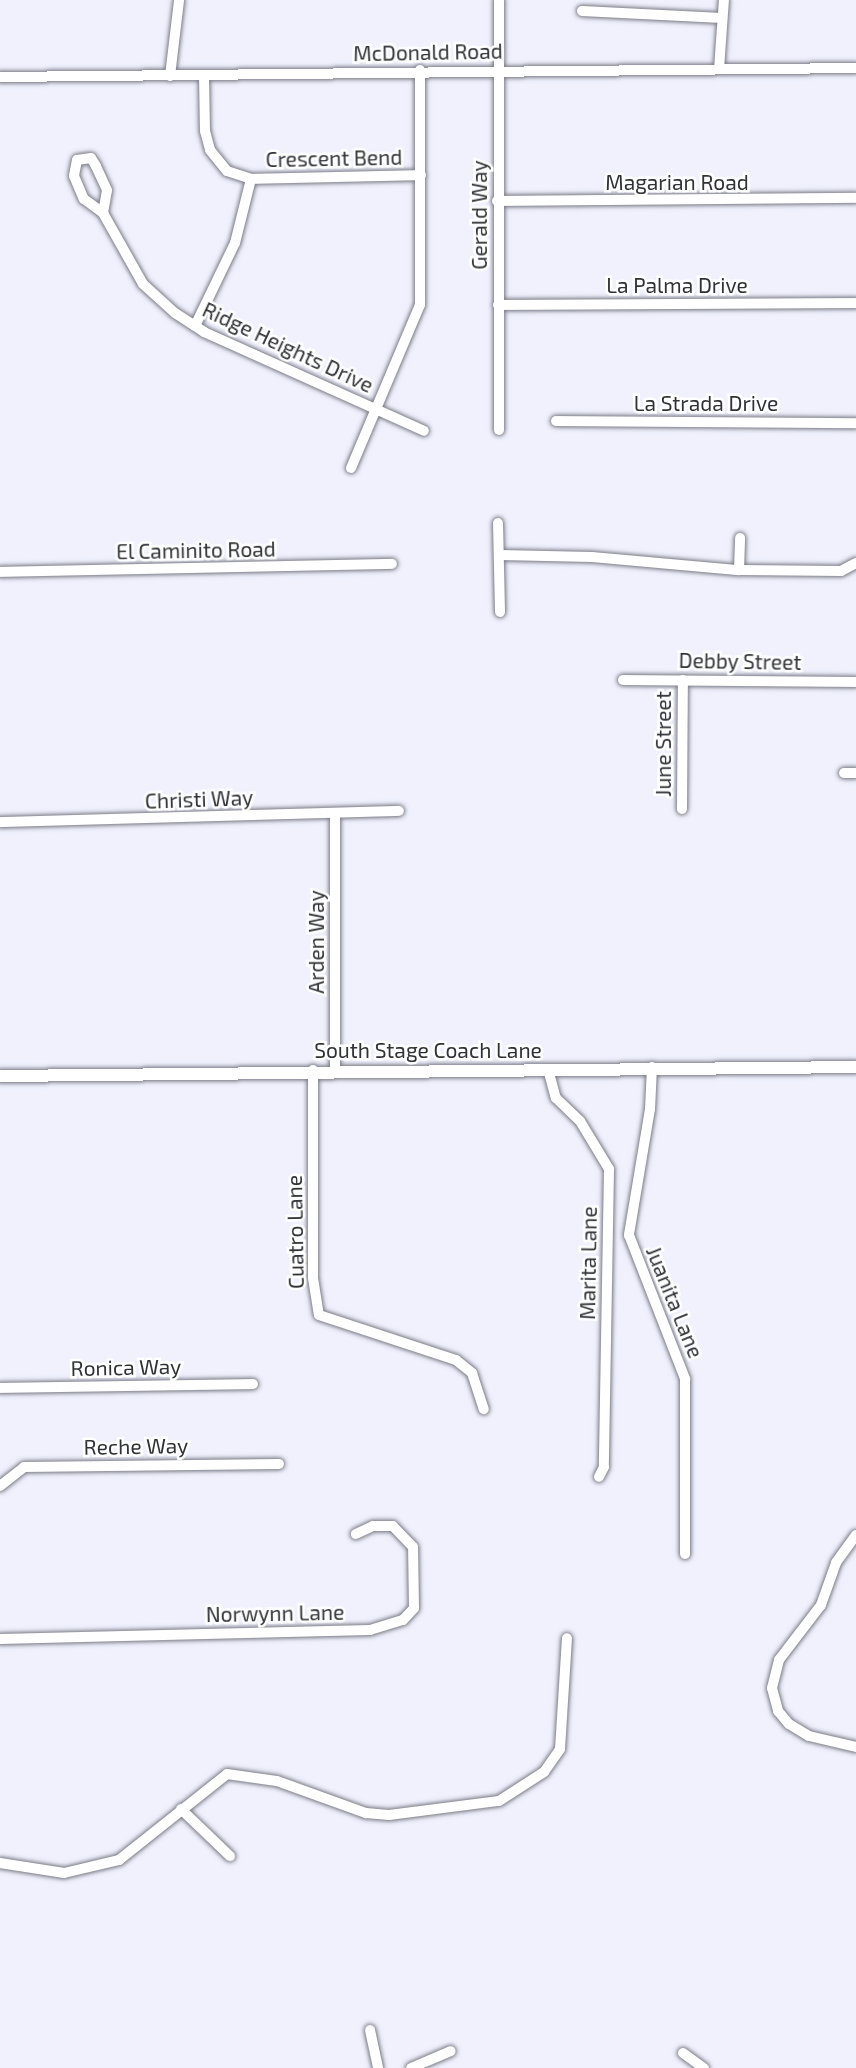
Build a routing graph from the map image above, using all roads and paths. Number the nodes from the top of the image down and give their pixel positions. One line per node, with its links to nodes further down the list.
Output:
1 (179, 0): 12 (street)
2 (499, 0): 9 (street, Gerald Way)
3 (724, 0): 5 (street)
4 (582, 11): 5 (street)
5 (722, 18): 7 (street)
6 (856, 68): 7 (street, McDonald Road)
7 (719, 69): 9 (street, McDonald Road)
8 (420, 70): 9 (street, McDonald Road); 10 (street, McDonald Road); 13 (street)
9 (499, 70): 16 (street, Gerald Way)
10 (204, 75): 12 (street, McDonald Road); 14 (street, Crescent Bend)
11 (0, 76): 12 (street, McDonald Road)
12 (170, 76)
13 (421, 176): 14 (street, Crescent Bend); 21 (street)
14 (251, 179): 20 (street)
15 (856, 198): 16 (street, Magarian Road)
16 (497, 201): 19 (street, Gerald Way)
17 (103, 214): 17 (street, Ridge Heights Drive); 20 (street, Ridge Heights Drive)
18 (856, 303): 19 (street, La Palma Drive)
19 (498, 305): 24 (street, Gerald Way)
20 (195, 326): 21 (street, Ridge Heights Drive)
21 (379, 410): 25 (street, Ridge Heights Drive); 26 (street)
22 (556, 421): 23 (street, La Strada Drive)
23 (856, 423)
24 (499, 430)
25 (424, 431)
26 (351, 468)
27 (498, 523): 29 (street)
28 (740, 538): 32 (street)
29 (500, 555): 32 (street); 34 (street)
30 (856, 563): 32 (street)
31 (392, 565): 33 (street, El Caminito Road)
32 (739, 570)
33 (0, 572)
34 (500, 612)
35 (623, 680): 36 (street, Debby Street)
36 (683, 680): 37 (street, Debby Street); 38 (street, June Street)
37 (856, 682)
38 (682, 809)
39 (398, 811): 40 (street, Christi Way)
40 (335, 814): 41 (street, Christi Way); 46 (street, Arden Way)
41 (0, 822)
42 (652, 1067): 43 (main road, South Stage Coach Lane); 44 (main road, South Stage Coach Lane); 56 (street, Juanita Lane)
43 (856, 1067)
44 (548, 1069): 46 (main road, South Stage Coach Lane); 52 (street, Marita Lane)
45 (313, 1070): 46 (main road, South Stage Coach Lane); 47 (main road, South Stage Coach Lane); 50 (street, Cuatro Lane)
46 (335, 1070)
47 (0, 1076)
48 (253, 1384): 49 (street, Ronica Way)
49 (0, 1388)
50 (485, 1409)
51 (279, 1464): 53 (street, Reche Way)
52 (599, 1477)
53 (0, 1486)
54 (356, 1534): 58 (street, Norwynn Lane)
55 (856, 1535): 59 (street)
56 (685, 1554)
57 (567, 1638): 60 (street)
58 (0, 1639)
59 (856, 1747)
60 (181, 1809): 61 (street); 62 (street)
61 (230, 1856)
62 (0, 1863)
63 (370, 2030): 66 (street)
64 (451, 2051): 67 (street)
65 (683, 2053): 68 (street)
66 (377, 2068)
67 (411, 2068)
68 (704, 2068)

